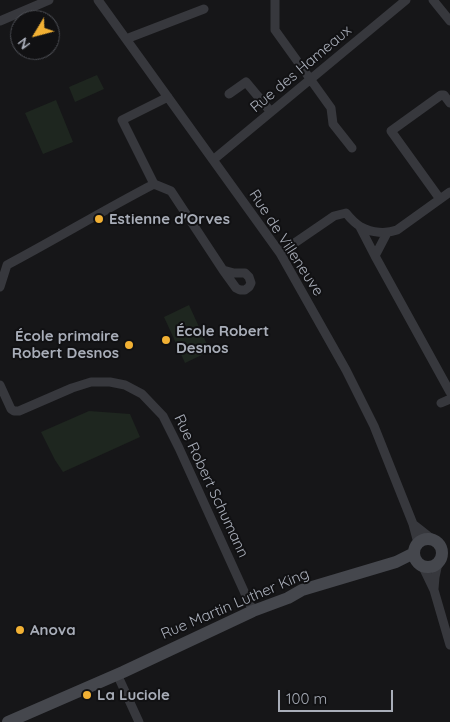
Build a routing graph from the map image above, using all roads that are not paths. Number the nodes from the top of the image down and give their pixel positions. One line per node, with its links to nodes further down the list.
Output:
1 (49, 0): 7 (street)
2 (98, 0): 9 (street, Rue de Villeneuve)
3 (275, 0): 10 (street)
4 (406, 0): 10 (street, Rue des Hameaux)
5 (433, 0): 8 (street)
6 (204, 8): 9 (street)
7 (0, 21)
8 (450, 21)
9 (126, 39): 12 (street, Rue de Villeneuve)
10 (311, 78): 14 (street, Rue des Hameaux); 15 (street)
11 (229, 94): 14 (street)
12 (168, 97): 16 (street, Rue de Villeneuve); 17 (street)
13 (450, 103): 19 (street)
14 (271, 112): 16 (street, Rue des Hameaux)
15 (352, 148)
16 (213, 160): 22 (street, Rue de Villeneuve)
17 (154, 184): 24 (street); 25 (street)
18 (450, 192): 19 (street)
19 (440, 199): 21 (street)
20 (360, 227): 21 (street); 22 (street); 23 (street)
21 (387, 233): 23 (street)
22 (280, 253): 30 (street, Rue de Villeneuve)
23 (375, 256): 27 (street)
24 (223, 270)
25 (0, 287)
26 (0, 385): 34 (street, Rue Robert Schumann)
27 (450, 392)
28 (450, 399): 29 (street)
29 (441, 403)
30 (413, 524): 31 (street); 32 (street, Rue de Villeneuve)
31 (442, 550): 32 (street); 32 (street); 33 (street)
32 (418, 556): 33 (street, Rue de Villeneuve); 34 (street, Rue Martin Luther King)
33 (434, 590): 35 (street)
34 (252, 608): 36 (street, Rue Martin Luther King)
35 (450, 646)
36 (117, 674): 37 (street, Rue Martin Luther King); 38 (street)
37 (8, 722)
38 (139, 722)

